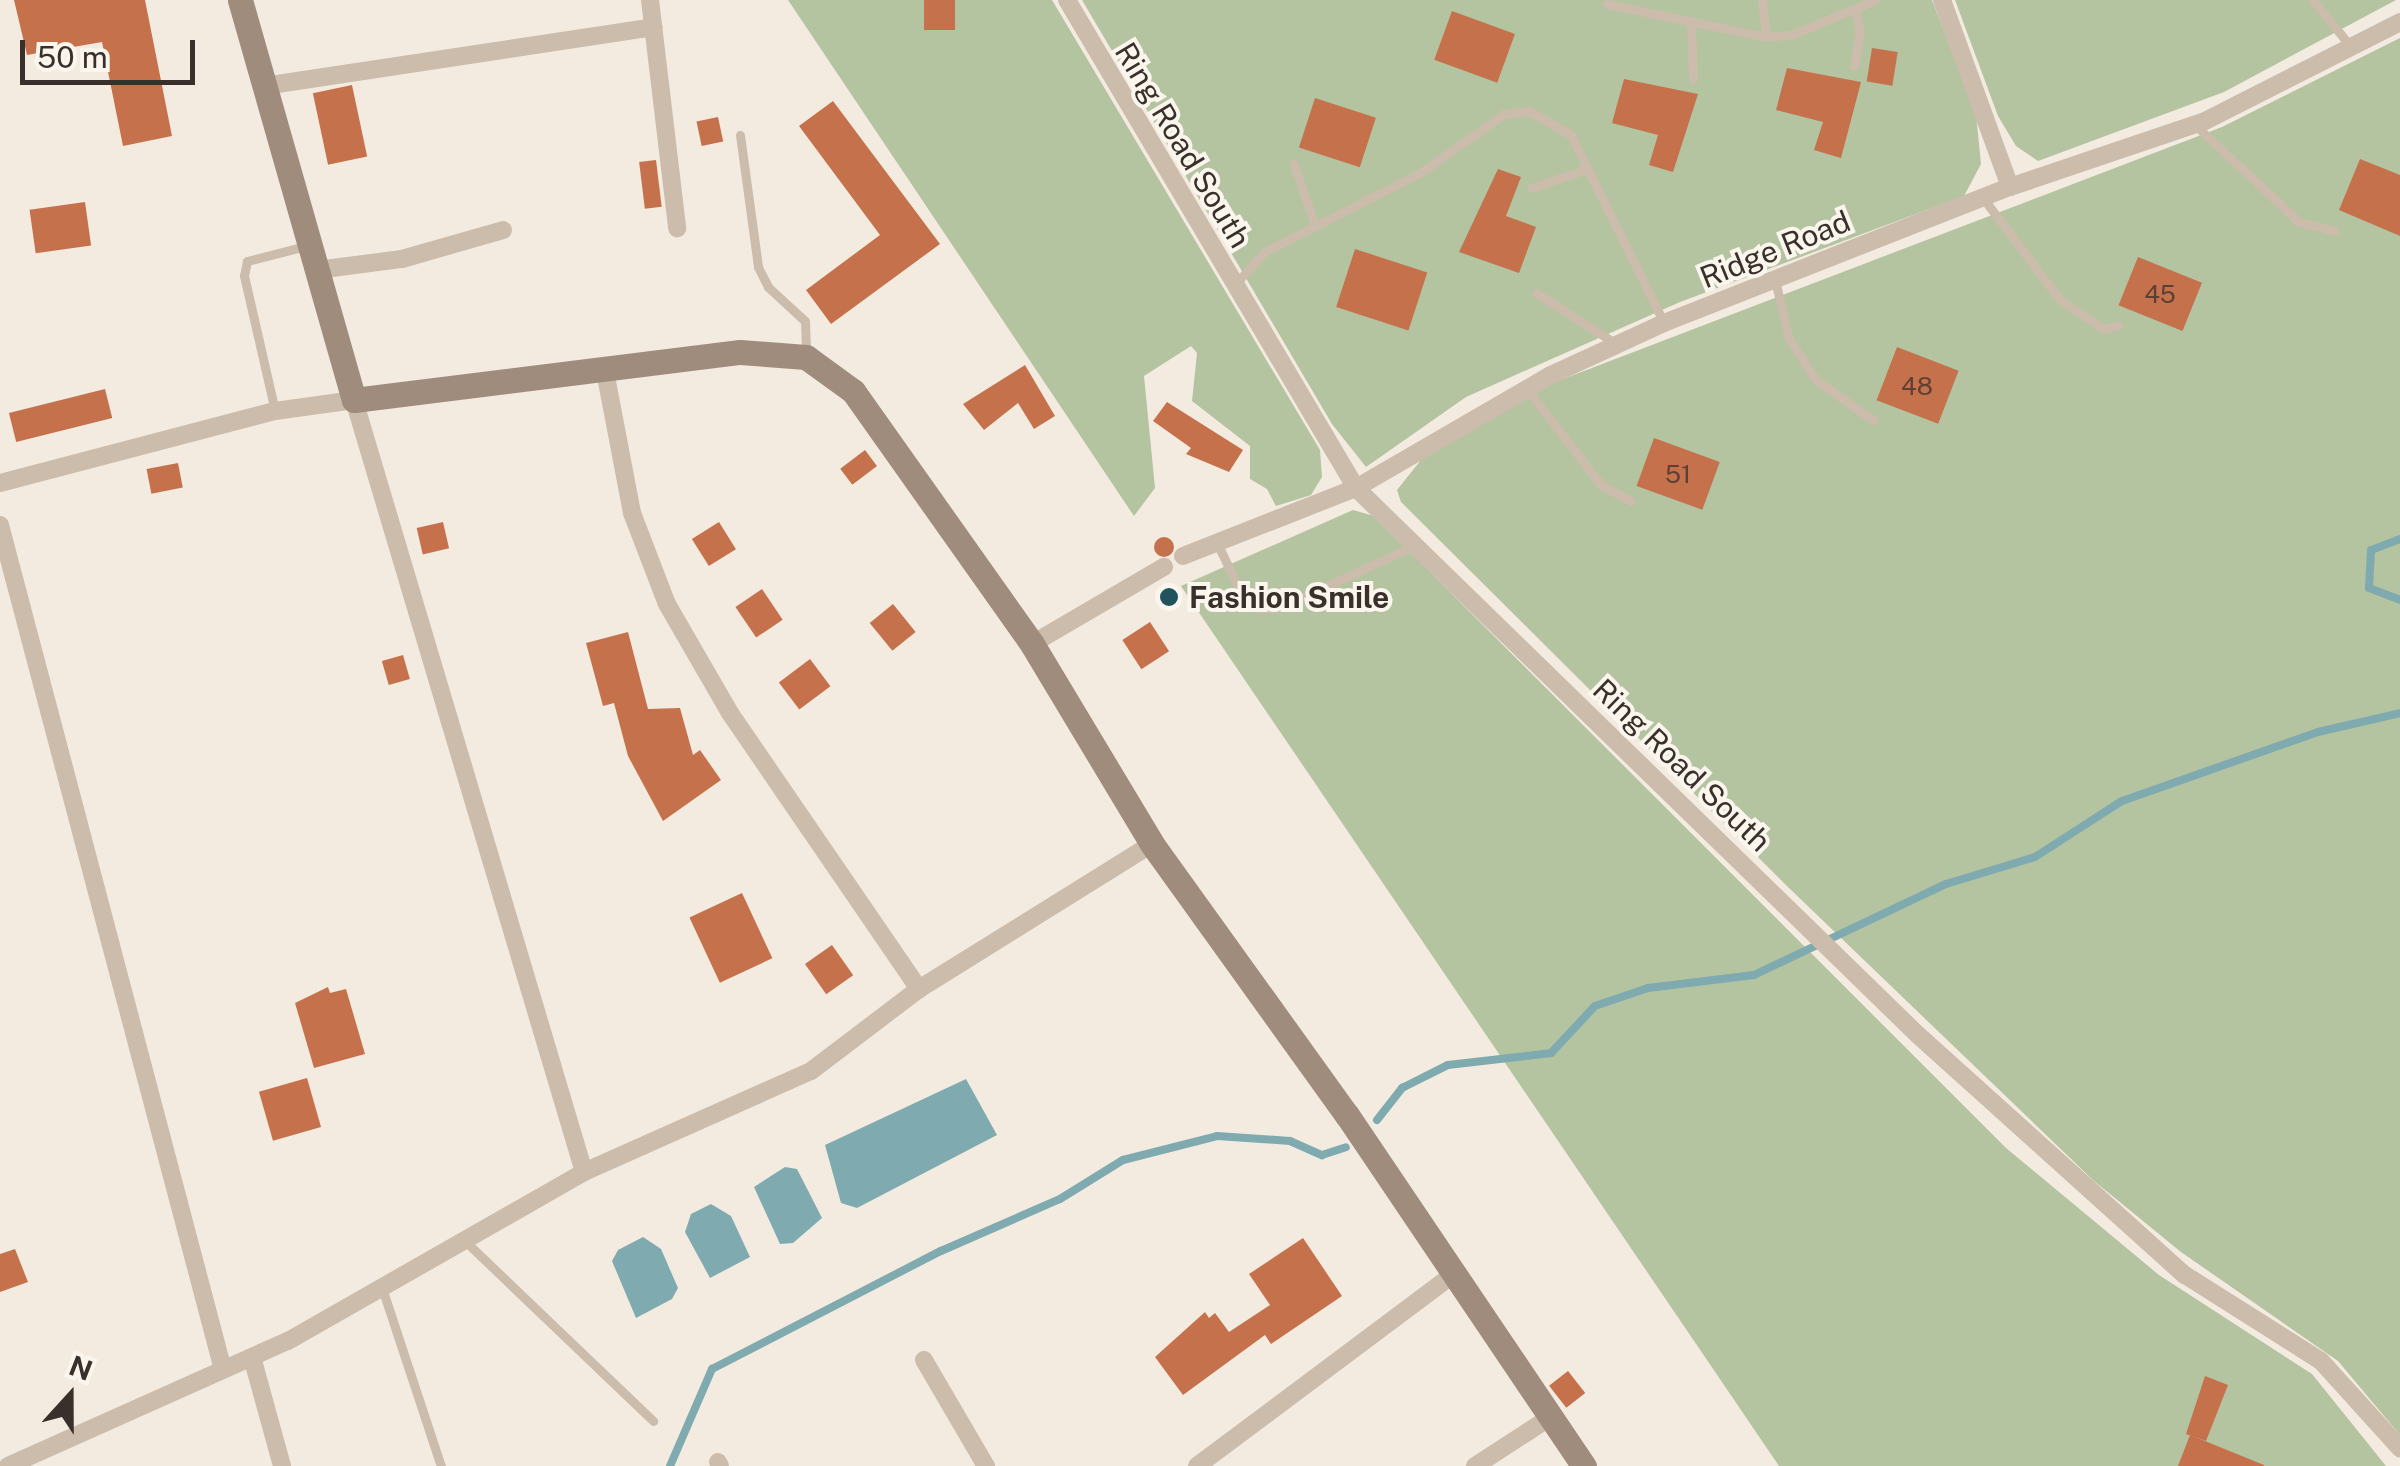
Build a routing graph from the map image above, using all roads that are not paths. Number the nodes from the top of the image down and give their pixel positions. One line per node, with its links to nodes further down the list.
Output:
1 (240, 0): 17 (street)
2 (650, 0): 12 (street)
3 (1067, 0): 31 (street, Ring Road South)
4 (1762, 0): 13 (lane)
5 (1876, 0): 9 (lane)
6 (1942, 0): 22 (street)
7 (2313, 0): 14 (lane)
8 (1607, 4): 11 (lane)
9 (1855, 10): 13 (lane); 15 (lane)
10 (2400, 22): 14 (street, Ridge Road)
11 (1691, 25): 13 (lane); 16 (lane)
12 (654, 27): 17 (street); 26 (street)
13 (1766, 37)
14 (2353, 50): 18 (street, Ridge Road)
15 (1854, 66)
16 (1693, 79)
17 (264, 86): 29 (street)
18 (2195, 126): 22 (street, Ridge Road); 28 (lane)
19 (740, 135): 36 (lane)
20 (1294, 164): 25 (lane)
21 (1587, 169): 23 (lane); 25 (lane); 33 (lane)
22 (2010, 187): 24 (street, Ridge Road)
23 (1531, 188)
24 (1983, 198): 30 (street, Ridge Road); 34 (lane)
25 (1315, 226): 31 (lane)
26 (677, 228)
27 (504, 230): 29 (street)
28 (2334, 231)
29 (312, 258): 39 (street); 40 (lane)
30 (1775, 277): 33 (street, Ridge Road); 41 (lane)
31 (1235, 284): 43 (street, Ring Road South)
32 (1536, 293): 35 (lane)
33 (1664, 323): 35 (street, Ridge Road)
34 (2120, 325)
35 (1617, 345): 38 (street, Ridge Road)
36 (806, 358): 37 (street); 50 (street)
37 (604, 366): 39 (street); 52 (street)
38 (1528, 388): 43 (street, Ridge Road); 44 (lane)
39 (354, 400): 40 (street); 53 (street)
40 (276, 411): 42 (street)
41 (1873, 420)
42 (0, 483)
43 (1356, 488): 46 (street, Ridge Road); 47 (street, Ring Road South)
44 (1631, 501)
45 (0, 526): 59 (street)
46 (1218, 545): 47 (lane); 48 (street, Ridge Road)
47 (1415, 545): 62 (street, Ring Road South)
48 (1184, 556)
49 (1164, 567): 50 (street)
50 (1032, 644): 51 (street)
51 (1152, 844): 52 (street); 55 (street)
52 (920, 989): 53 (street)
53 (584, 1172): 54 (street)
54 (466, 1242): 56 (street); 61 (lane)
55 (1454, 1274): 60 (street); 67 (street)
56 (380, 1286): 57 (street); 65 (lane)
57 (252, 1357): 59 (street); 64 (street)
58 (924, 1360): 66 (street)
59 (222, 1366): 63 (street)
60 (1549, 1418): 68 (street); 69 (street)
61 (652, 1421)
62 (2400, 1448)
63 (8, 1466)
64 (282, 1466)
65 (441, 1466)
66 (986, 1466)
67 (1198, 1466)
68 (1475, 1466)
69 (1584, 1466)

